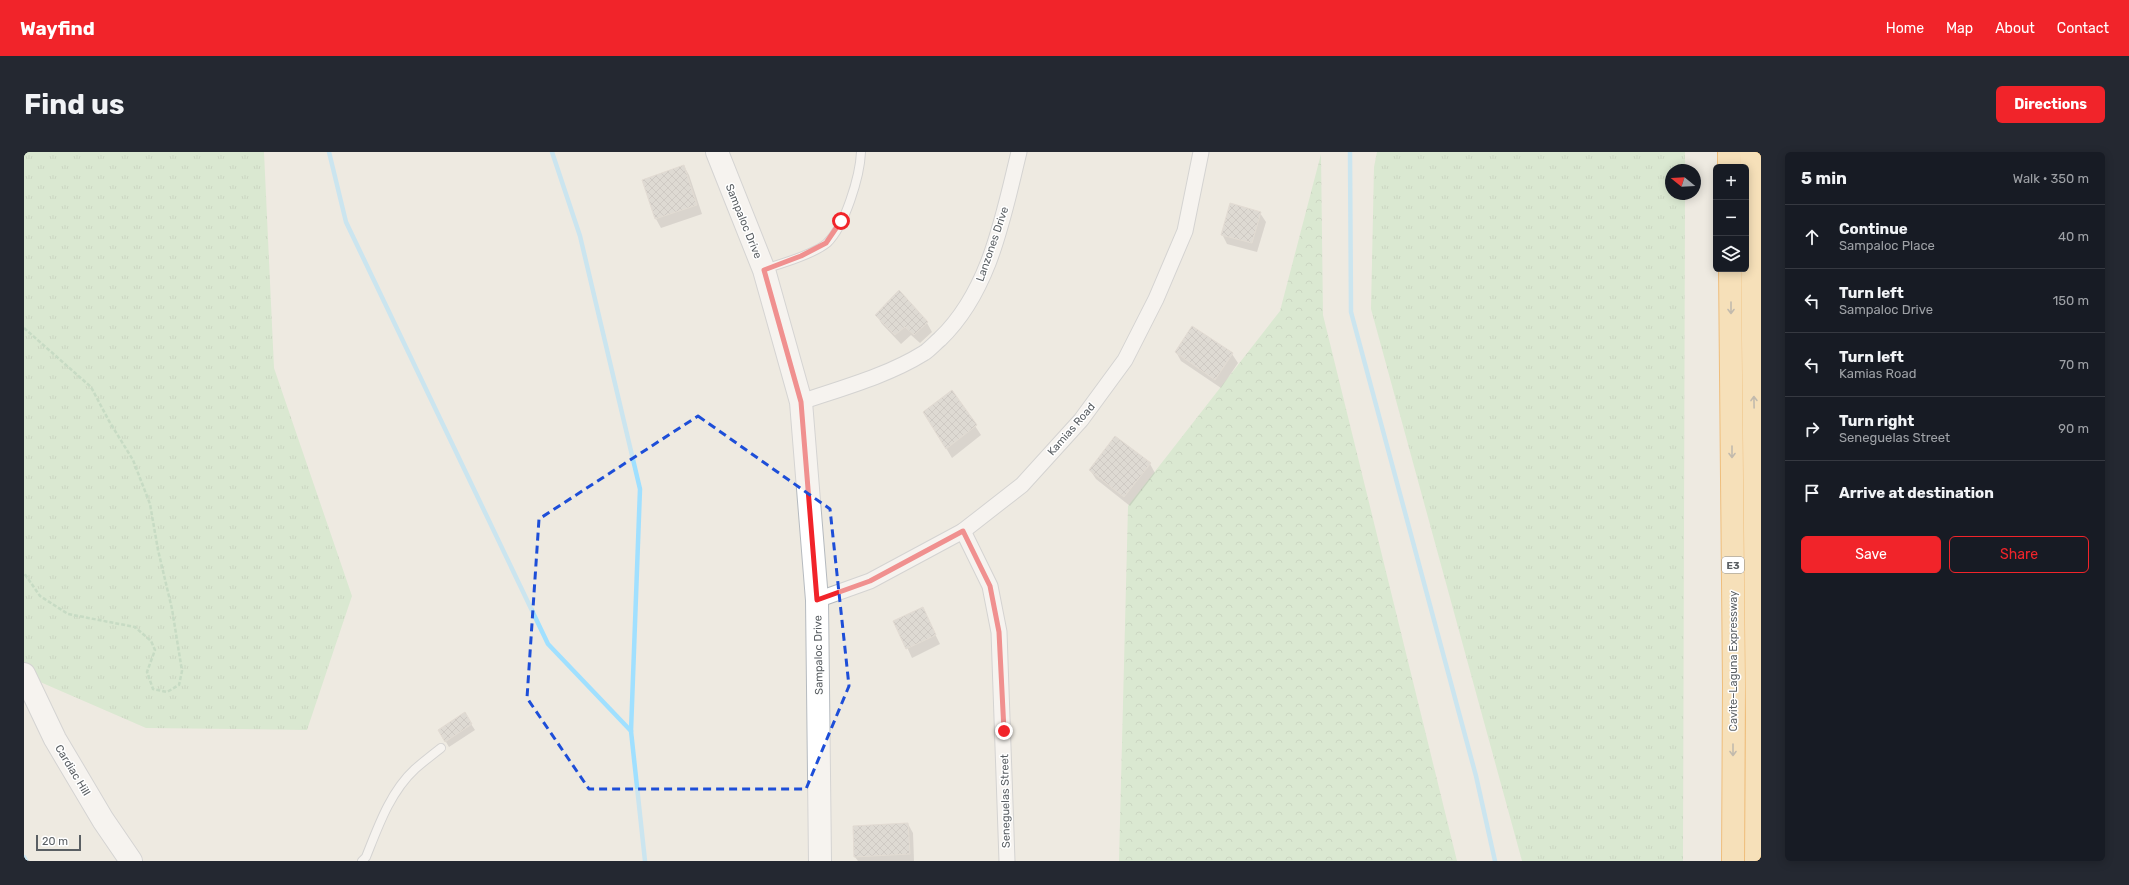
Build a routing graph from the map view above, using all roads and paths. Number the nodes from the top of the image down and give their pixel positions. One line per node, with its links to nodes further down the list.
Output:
1 (717, 152): 8 (street, Sampaloc Drive)
2 (861, 152): 8 (lane)
3 (1019, 152): 11 (street, Lanzones Drive)
4 (1201, 152): 12 (street, Kamias Road)
5 (1729, 152): 7 (highway)
6 (1751, 152): 22 (highway, Cavite–Laguna Expressway / E3, one-way to 6)
7 (1729, 164)
8 (764, 270): 11 (street, Sampaloc Drive)
9 (1730, 272): 21 (highway, Cavite–Laguna Expressway / E3, one-way to 21)
10 (24, 328): 13 (path)
11 (801, 402): 14 (street, Sampaloc Drive)
12 (963, 531): 14 (street, Kamias Road); 20 (street, Seneguelas Street)
13 (24, 573)
14 (817, 600): 19 (street, Sampaloc Drive)
15 (24, 674): 17 (street, Cardiac Hill)
16 (441, 748): 18 (lane)
17 (131, 861)
18 (362, 861)
19 (820, 861)
20 (1006, 861)
21 (1733, 861)
22 (1756, 861)

